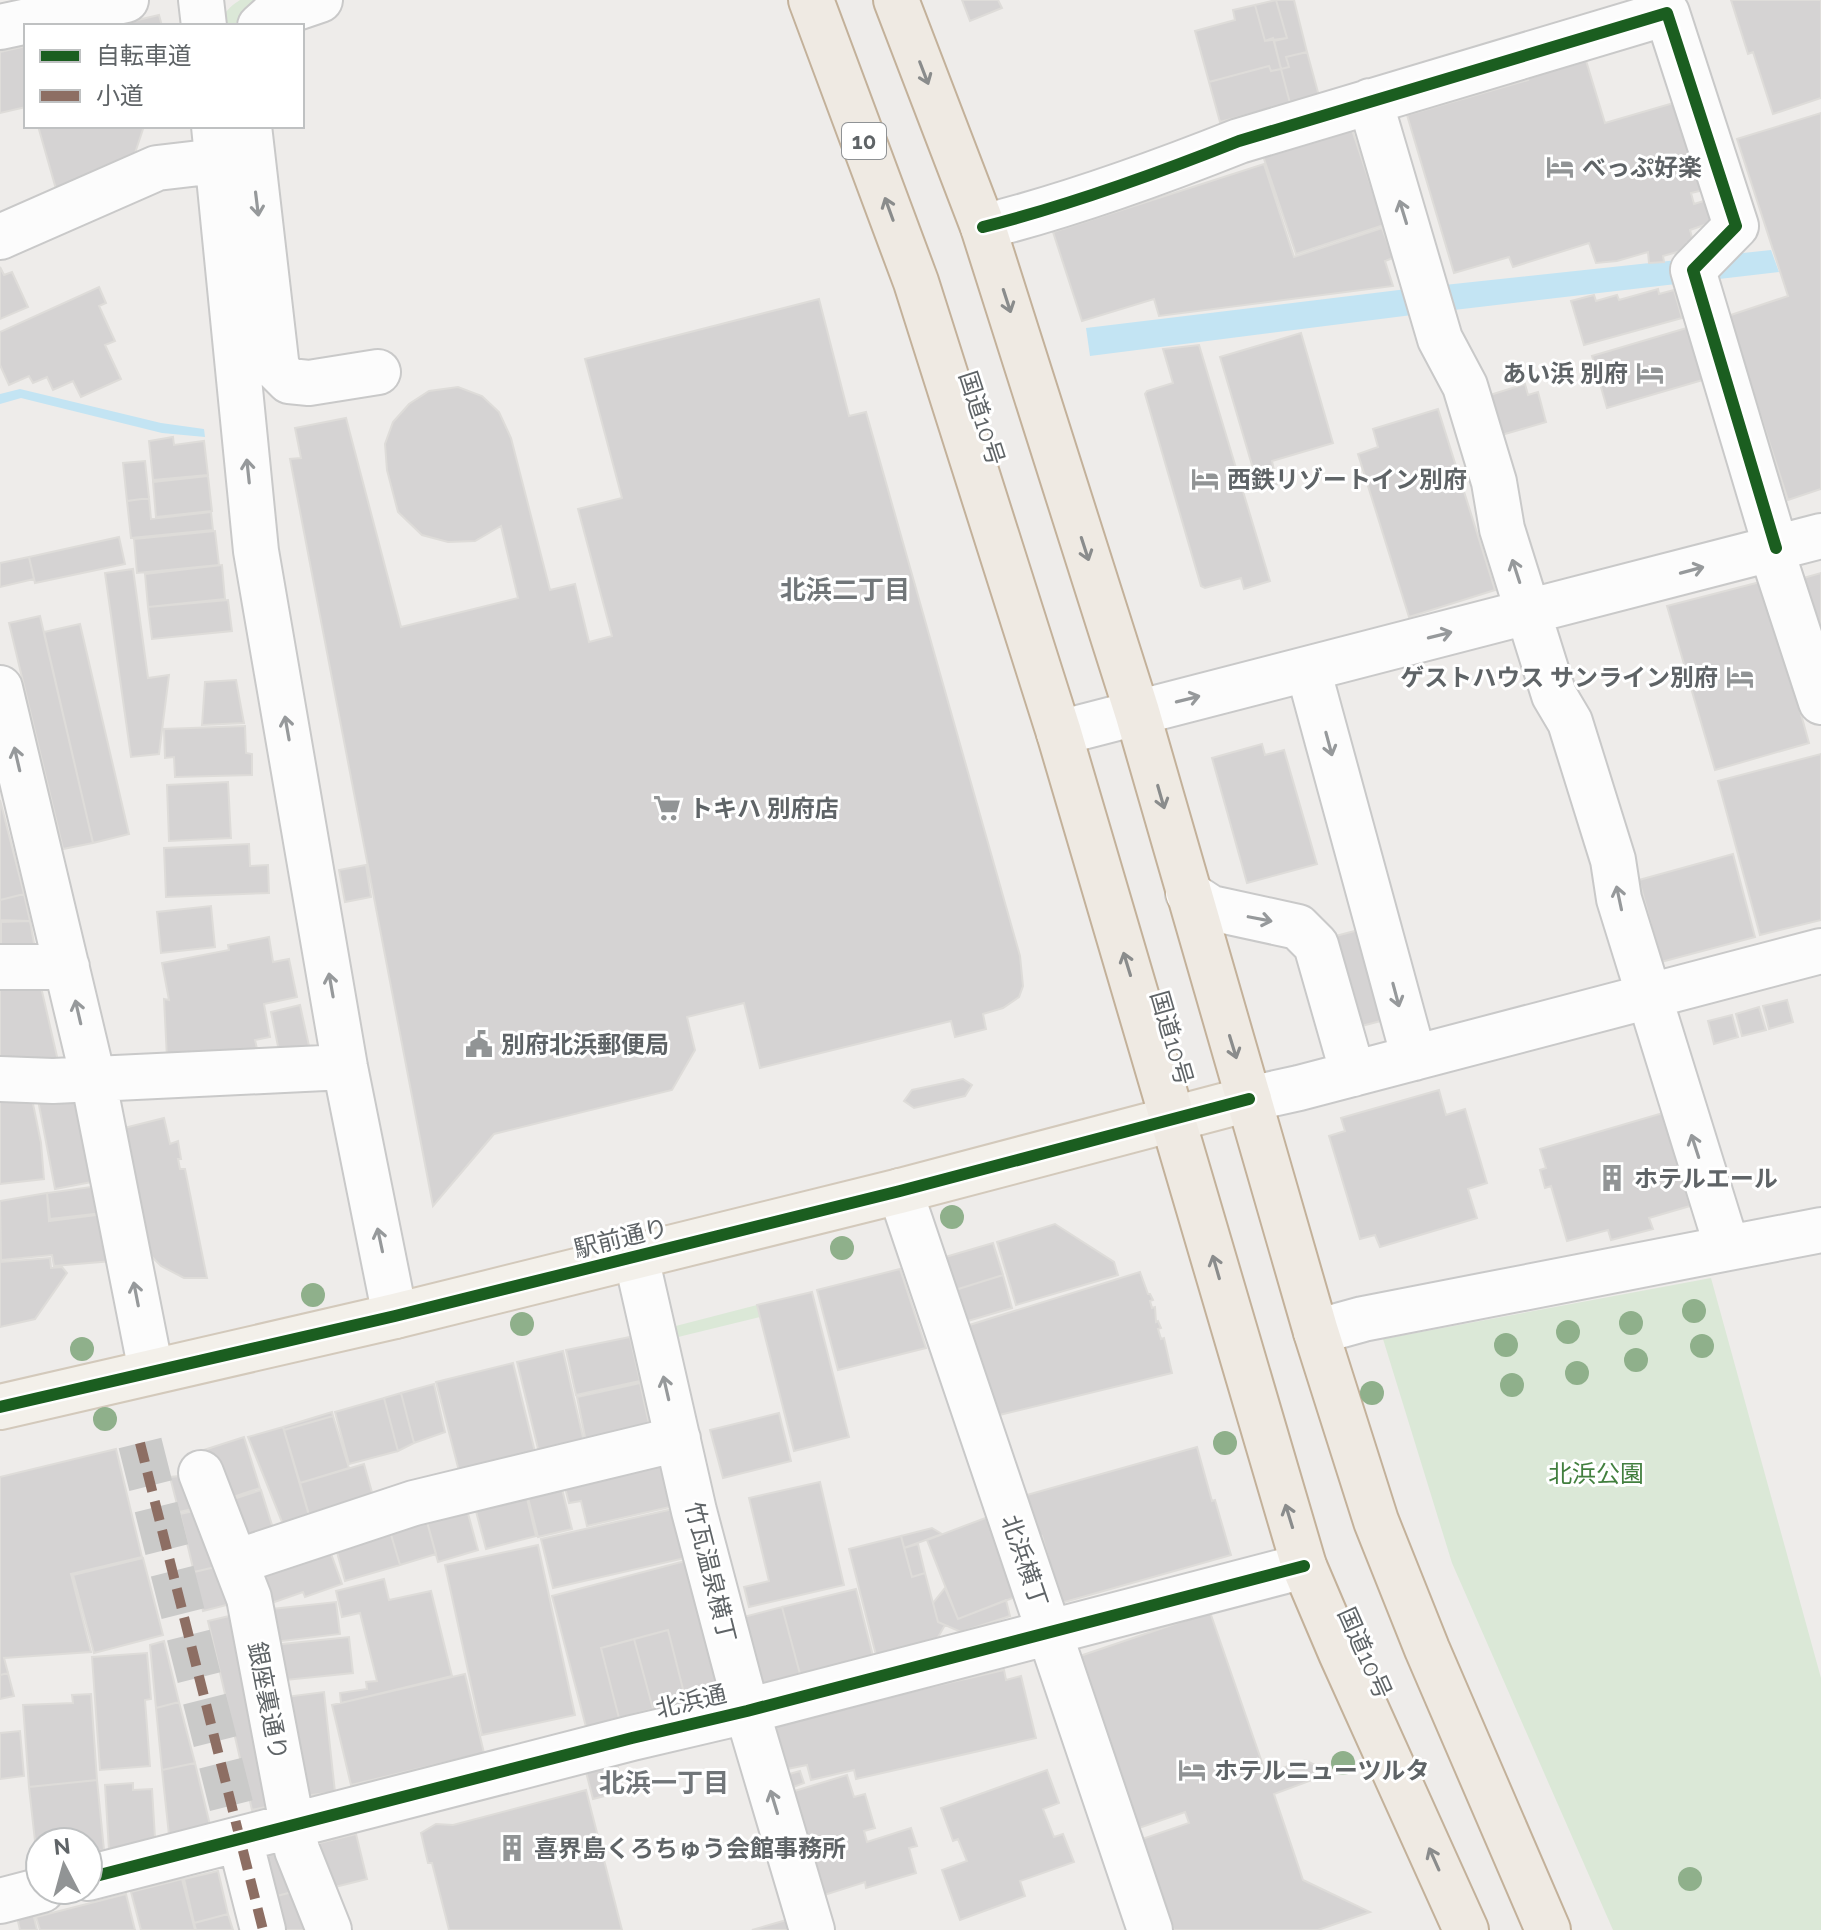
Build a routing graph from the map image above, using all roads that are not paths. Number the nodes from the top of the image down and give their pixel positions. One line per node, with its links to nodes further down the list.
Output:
1 (126, 0): 9 (street)
2 (201, 0): 7 (street)
3 (320, 0): 8 (street)
4 (811, 0): 23 (highway, 国道10号 / 10, one-way to 4)
5 (896, 0): 13 (highway, one-way to 13)
6 (1665, 6): 10 (street); 17 (street)
7 (204, 24)
8 (262, 24)
9 (0, 27)
10 (1370, 101): 13 (street); 18 (street, one-way to 10)
11 (249, 128): 15 (street, one-way to 15)
12 (216, 144): 14 (street); 30 (street, one-way to 12)
13 (983, 227): 22 (highway, one-way to 22)
14 (0, 237)
15 (378, 372)
16 (1821, 536): 17 (street)
17 (1774, 549): 18 (street, one-way to 17); 21 (street)
18 (1529, 613): 19 (street, one-way to 18); 28 (street, one-way to 18)
19 (1308, 669): 22 (street, one-way to 19); 29 (street, one-way to 29)
20 (0, 688): 27 (street, one-way to 20)
21 (1821, 702)
22 (1137, 712): 23 (street); 24 (highway, one-way to 24)
23 (1059, 733): 35 (highway, 国道10号 / 10, one-way to 23)
24 (1188, 893): 31 (street, one-way to 31); 34 (highway, one-way to 34)
25 (1821, 951): 28 (street)
26 (0, 967): 27 (street)
27 (67, 967): 32 (street, one-way to 27)
28 (1648, 998): 29 (street); 38 (street, one-way to 28)
29 (1414, 1058): 31 (street)
30 (345, 1067): 32 (street); 40 (street, one-way to 30)
31 (1353, 1074): 34 (street)
32 (93, 1078): 33 (street); 42 (street, one-way to 32)
33 (0, 1079)
34 (1249, 1099): 35 (main road, 駅前通り); 41 (highway)
35 (1172, 1119): 36 (main road, 駅前通り); 47 (highway, 国道10号 / 10, one-way to 35)
36 (900, 1191): 39 (main road, 駅前通り); 48 (street, 北浜横丁)
37 (1821, 1230): 38 (street)
38 (1727, 1247): 41 (street)
39 (636, 1257): 40 (main road, 駅前通り); 44 (street, 竹瓦温泉横丁, one-way to 39)
40 (395, 1316): 42 (main road, 駅前通り)
41 (1316, 1332): 60 (highway)
42 (151, 1371): 43 (main road, 駅前通り)
43 (0, 1407)
44 (678, 1439): 46 (street); 49 (street, 竹瓦温泉横丁)
45 (201, 1473): 46 (street, 銀座裏通り)
46 (236, 1562): 50 (street, 銀座裏通り)
47 (1304, 1566): 48 (street, 北浜通); 59 (highway, 国道10号 / 10, one-way to 47)
48 (1049, 1631): 49 (street, 北浜通); 58 (street, 北浜横丁)
49 (747, 1711): 50 (street, 北浜通); 57 (street, 竹瓦温泉横丁, one-way to 49)
50 (292, 1826): 51 (street, 北浜通); 56 (street, 銀座裏通り)
51 (240, 1840): 52 (street, 北浜通); 55 (street)
52 (104, 1874)
53 (24, 1895): 54 (street)
54 (0, 1901)
55 (263, 1930)
56 (329, 1930)
57 (812, 1930)
58 (1150, 1930)
59 (1466, 1930)
60 (1548, 1930)

